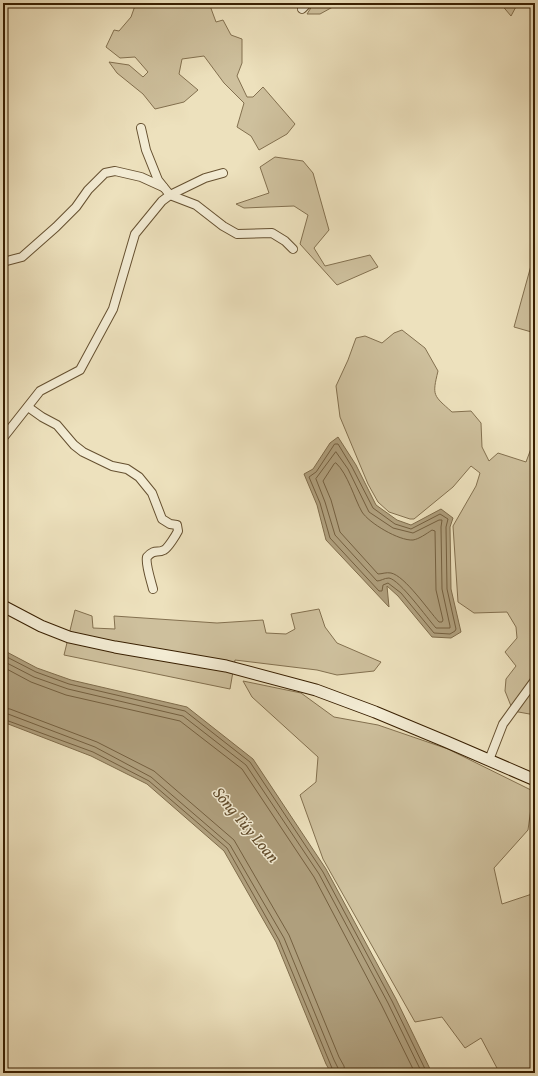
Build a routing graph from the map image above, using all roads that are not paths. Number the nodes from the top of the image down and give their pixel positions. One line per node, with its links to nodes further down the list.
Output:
1 (308, 3): 2 (street)
2 (302, 10)
3 (141, 128): 5 (street)
4 (223, 173): 5 (street)
5 (167, 192): 6 (street); 7 (street); 8 (street)
6 (293, 250)
7 (3, 262)
8 (28, 407): 9 (street); 10 (street)
9 (3, 438)
10 (153, 589)
11 (3, 606): 13 (street)
12 (535, 680): 13 (street)
13 (489, 760): 14 (street)
14 (535, 780)

